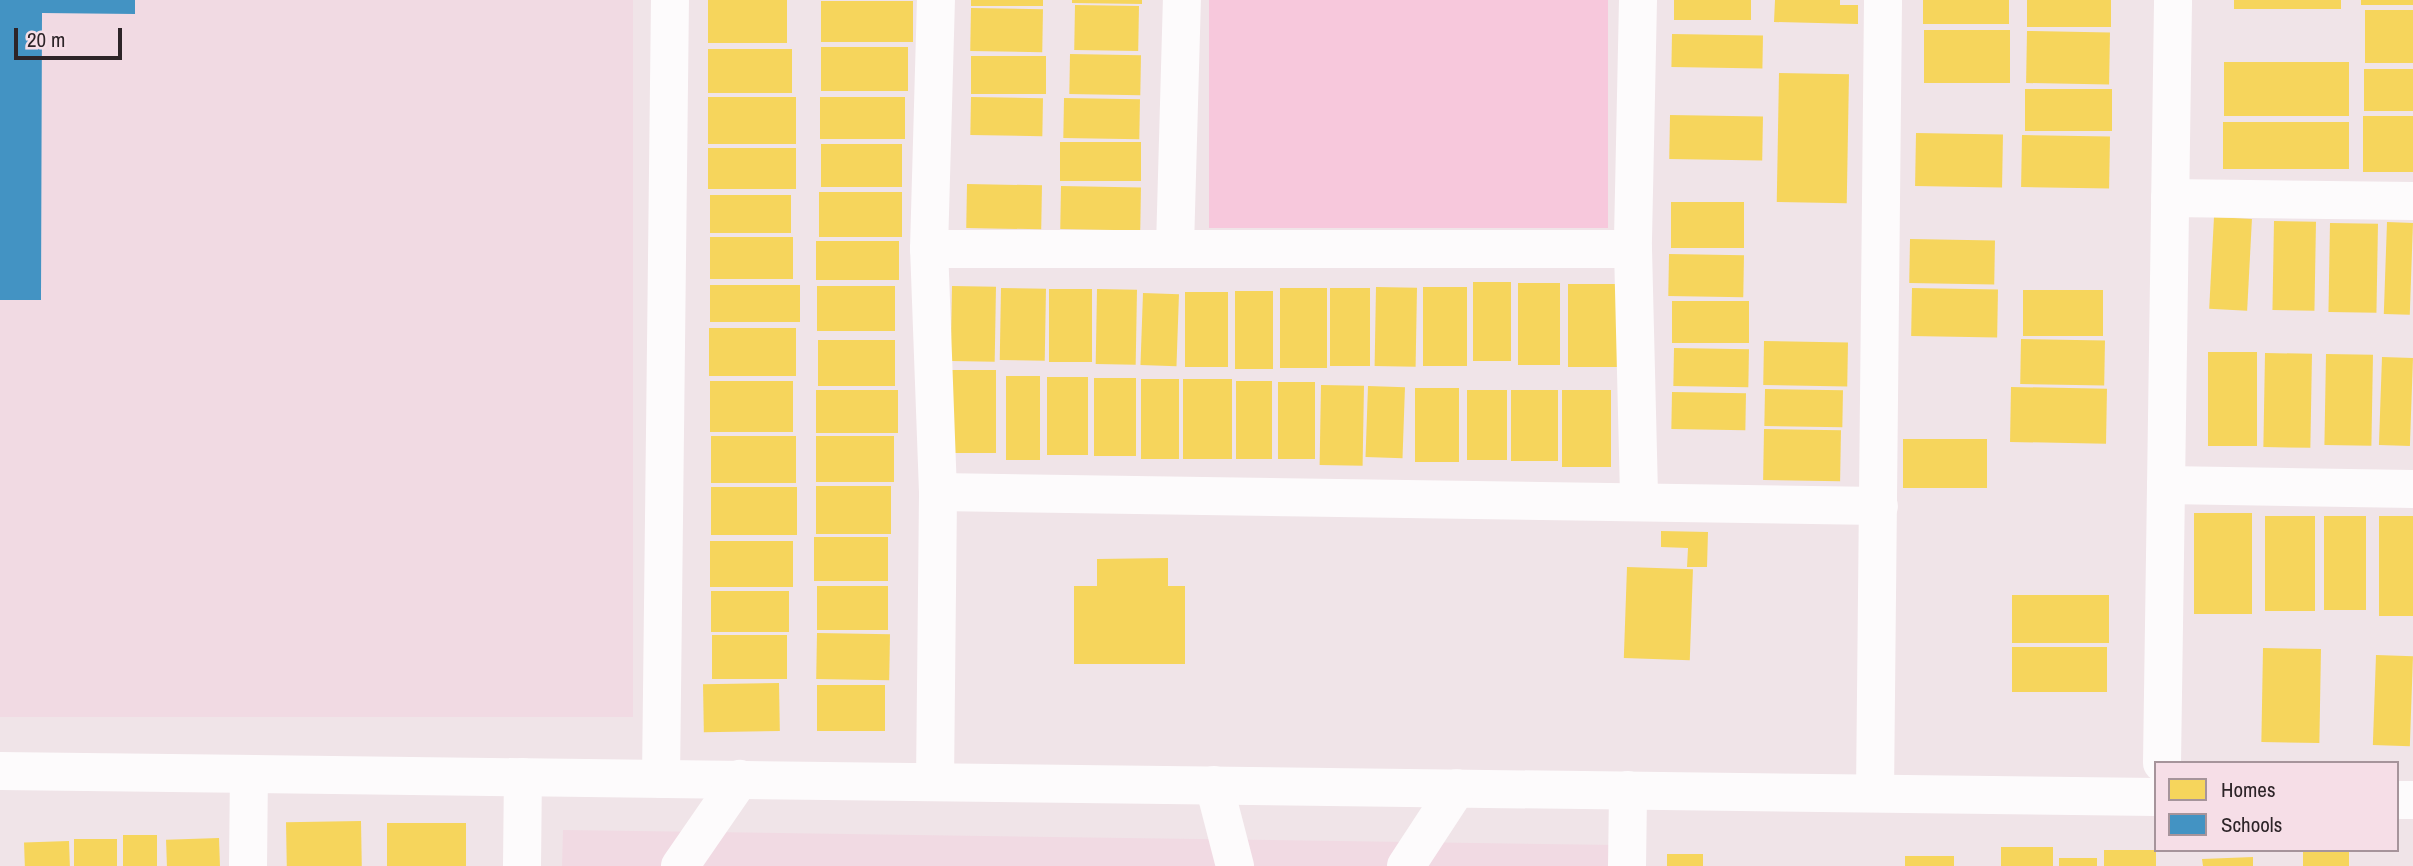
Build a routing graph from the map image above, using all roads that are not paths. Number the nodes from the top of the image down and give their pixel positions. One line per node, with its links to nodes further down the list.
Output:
1 (670, 0): 21 (street)
2 (936, 0): 10 (street)
3 (1182, 0): 9 (street)
4 (1638, 0): 11 (street)
5 (1883, 0): 16 (street)
6 (2173, 0): 7 (street)
7 (2170, 198): 8 (street); 12 (street)
8 (2413, 201)
9 (1175, 247): 10 (street); 11 (street)
10 (929, 249): 14 (street)
11 (1633, 249): 15 (street)
12 (2166, 485): 13 (street); 17 (street)
13 (2413, 489)
14 (938, 492): 15 (street); 23 (street)
15 (1639, 502): 16 (street)
16 (1879, 506): 27 (street)
17 (2162, 761)
18 (0, 771): 19 (street)
19 (249, 774): 20 (street); 29 (street)
20 (523, 777): 21 (street); 30 (street)
21 (661, 779): 22 (street)
22 (740, 779): 23 (street); 31 (street)
23 (935, 782): 24 (street)
24 (1214, 785): 25 (street); 32 (street)
25 (1457, 789): 26 (street); 33 (street)
26 (1629, 790): 27 (street); 34 (street)
27 (1875, 793): 28 (street)
28 (2154, 797)
29 (248, 866)
30 (522, 866)
31 (680, 866)
32 (1235, 866)
33 (1406, 866)
34 (1627, 866)

